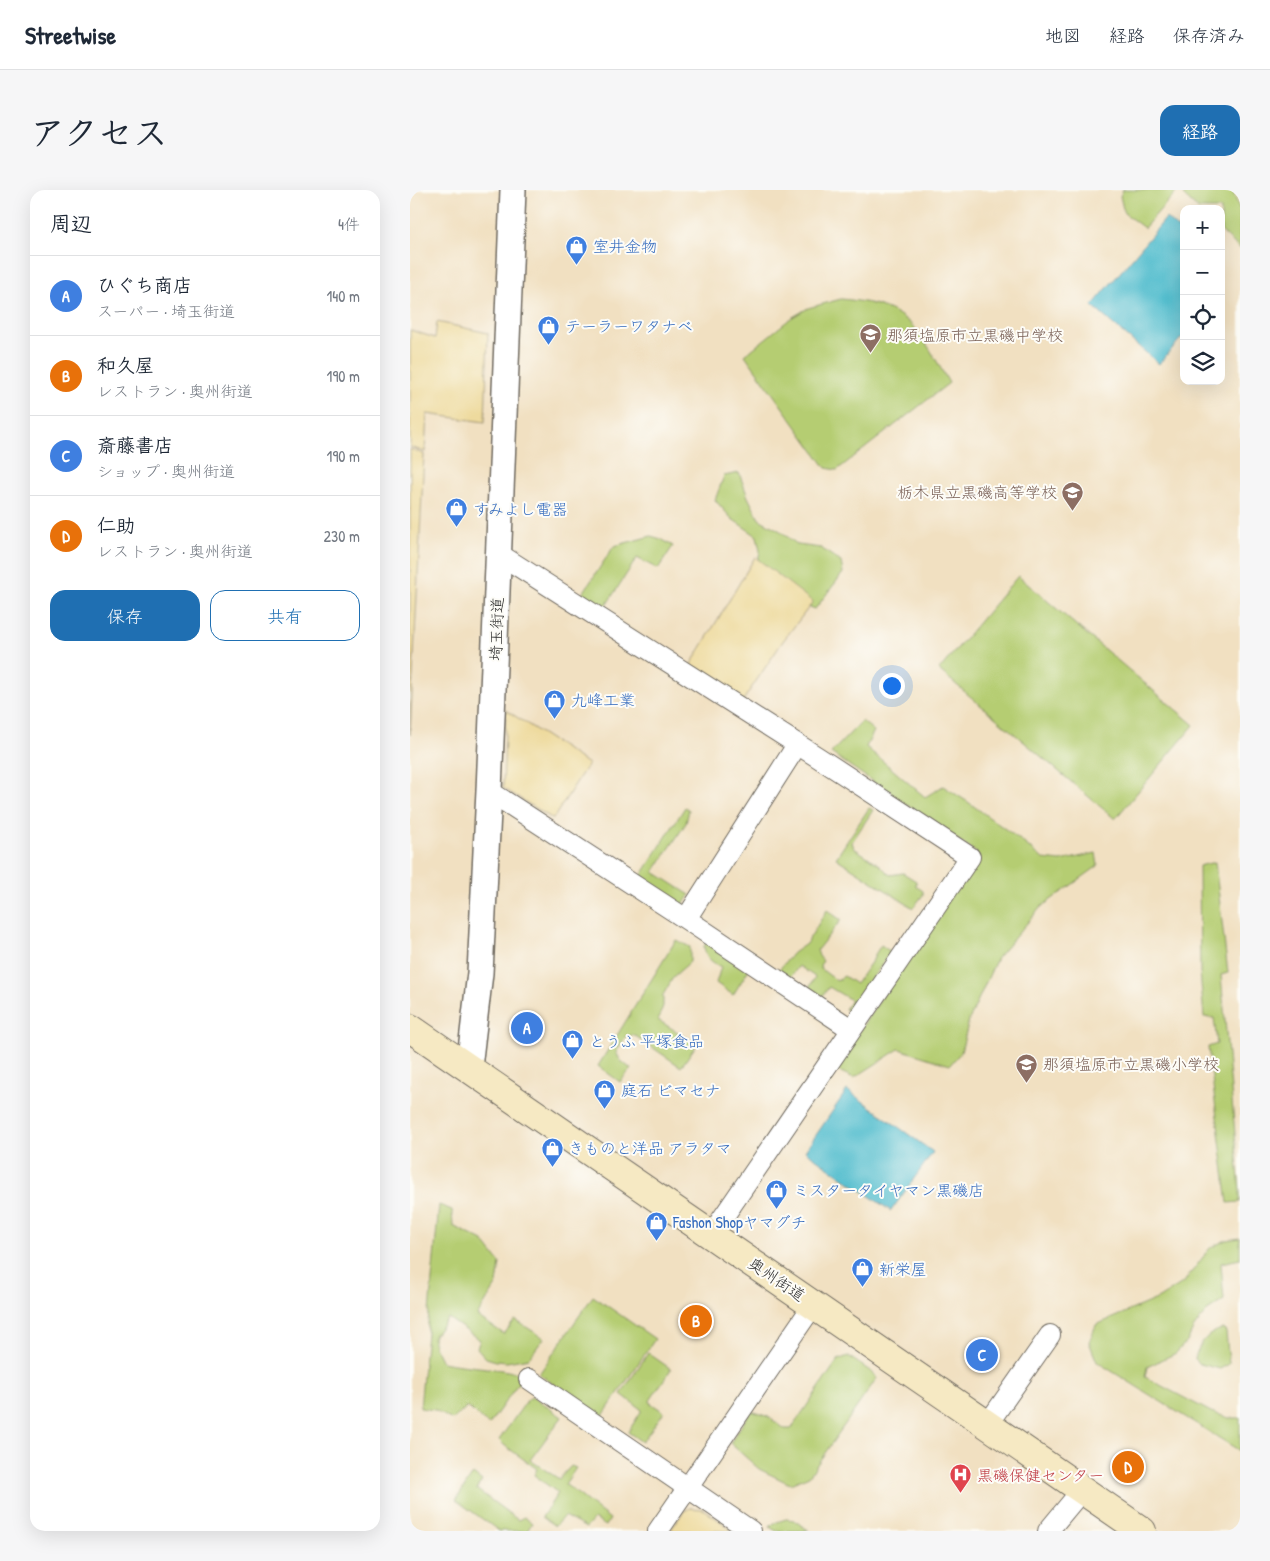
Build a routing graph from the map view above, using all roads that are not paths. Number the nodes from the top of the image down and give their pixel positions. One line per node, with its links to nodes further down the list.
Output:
1 (513, 190): 2 (street, 埼玉街道)
2 (499, 554): 3 (street); 4 (street, 埼玉街道)
3 (797, 745): 5 (street); 7 (street)
4 (489, 791): 5 (street); 8 (street, 埼玉街道)
5 (686, 919): 7 (street)
6 (410, 1028): 8 (main road, 奥州街道)
7 (851, 1029): 9 (street)
8 (469, 1067): 9 (main road, 奥州街道)
9 (711, 1234): 10 (main road, 奥州街道)
10 (814, 1304): 13 (main road, 奥州街道); 14 (street)
11 (1050, 1335): 13 (street)
12 (529, 1379): 14 (street)
13 (987, 1425): 15 (main road, 奥州街道)
14 (688, 1487): 16 (street); 17 (street)
15 (1082, 1490): 18 (street); 19 (main road, 奥州街道)
16 (658, 1531)
17 (751, 1531)
18 (1048, 1531)
19 (1142, 1531)

